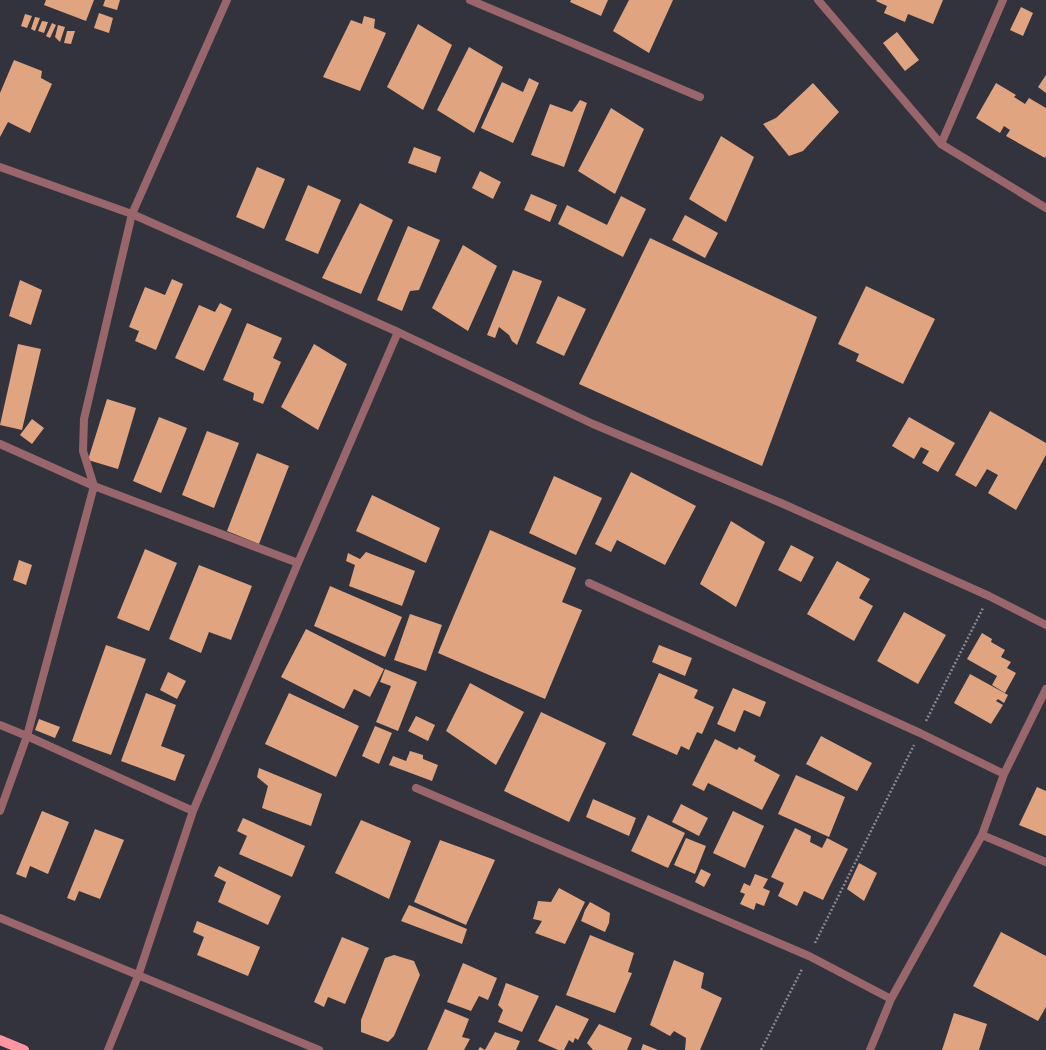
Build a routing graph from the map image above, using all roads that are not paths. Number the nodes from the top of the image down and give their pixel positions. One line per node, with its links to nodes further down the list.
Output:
1 (227, 0): 9 (street)
2 (470, 0): 5 (street)
3 (818, 0): 6 (street)
4 (1003, 0): 6 (street)
5 (700, 97)
6 (941, 144): 8 (street)
7 (0, 167): 9 (street)
8 (1046, 208)
9 (132, 214): 10 (street); 12 (street)
10 (398, 332): 13 (street); 15 (street)
11 (0, 444): 12 (street)
12 (94, 486): 13 (street); 18 (street)
13 (298, 563): 22 (street)
14 (589, 583): 19 (street)
15 (1046, 625)
16 (1046, 689): 19 (street)
17 (0, 725): 18 (street)
18 (27, 736): 21 (street); 22 (street)
19 (1004, 774): 23 (street)
20 (416, 788): 27 (street)
21 (0, 811)
22 (193, 811): 26 (street)
23 (982, 835): 24 (street); 27 (street)
24 (1046, 862)
25 (0, 918): 26 (street)
26 (138, 976): 30 (street); 31 (street)
27 (891, 999): 32 (street)
28 (0, 1040): 29 (main road)
29 (24, 1050)
30 (108, 1050)
31 (319, 1050)
32 (870, 1050)

